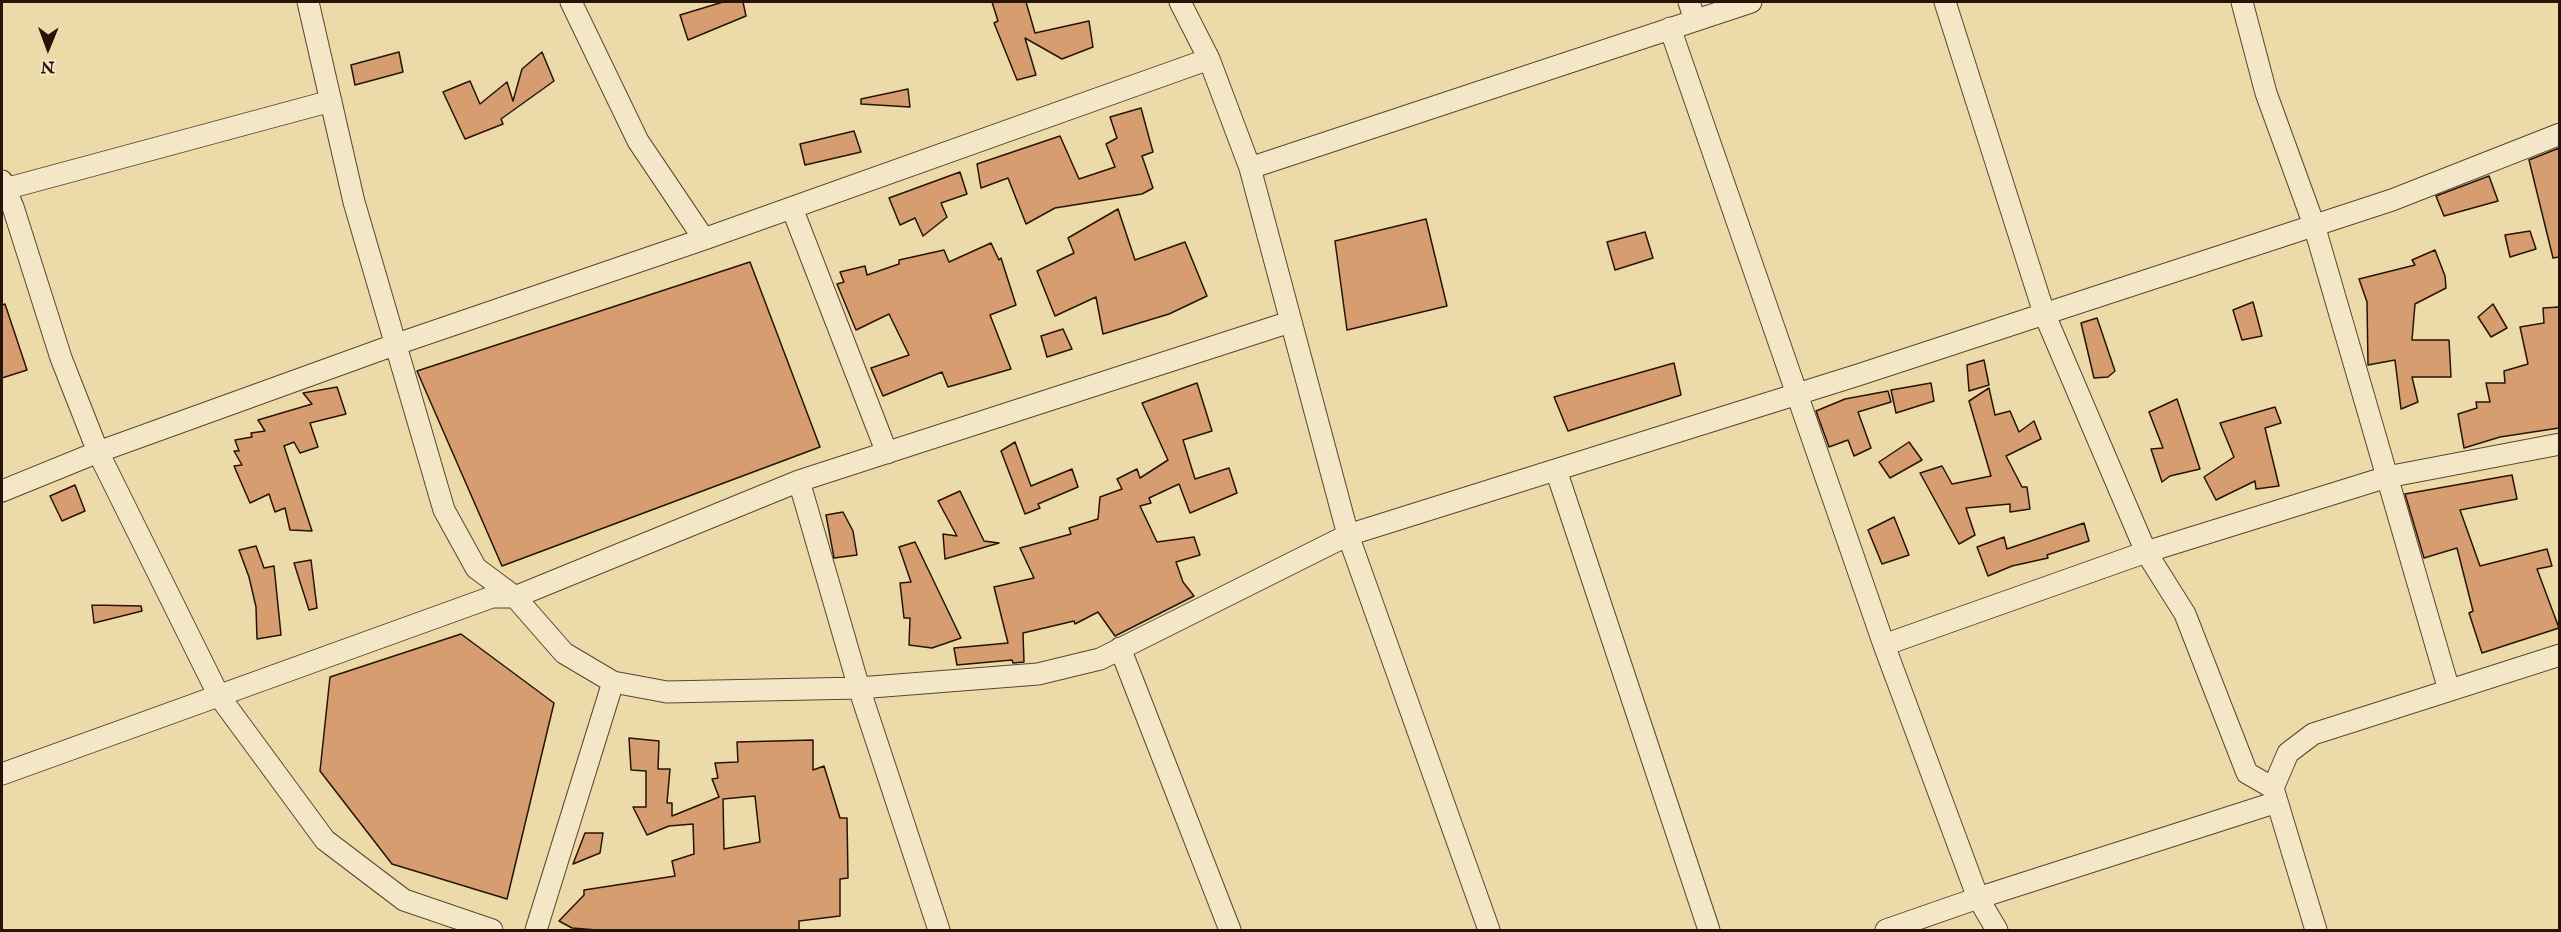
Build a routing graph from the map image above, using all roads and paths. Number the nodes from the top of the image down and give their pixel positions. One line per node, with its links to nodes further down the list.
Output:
1 (308, 2): 10 (street)
2 (571, 2): 16 (street)
3 (1180, 2): 9 (street)
4 (1751, 2): 7 (street)
5 (1945, 2): 17 (street)
6 (2242, 2): 15 (street)
7 (1692, 11): 8 (street)
8 (1670, 28): 12 (street); 20 (street)
9 (1209, 59): 12 (street); 14 (street)
10 (331, 101): 13 (street); 19 (street)
11 (2559, 134): 15 (street)
12 (1250, 168): 18 (street)
13 (5, 197): 22 (street)
14 (792, 208): 16 (street); 23 (street)
15 (2314, 225): 17 (street); 25 (street)
16 (704, 239): 19 (street)
17 (2044, 313): 20 (street); 29 (street)
18 (1290, 322): 23 (street); 28 (street)
19 (394, 345): 22 (street); 30 (street)
20 (1795, 394): 24 (street); 31 (street)
21 (2559, 444): 25 (street)
22 (98, 452): 27 (street); 37 (street)
23 (887, 453): 26 (street)
24 (1556, 470): 28 (street); 46 (street)
25 (2387, 477): 29 (street); 36 (street)
26 (799, 481): 30 (street); 35 (street)
27 (2, 491)
28 (1348, 535): 32 (street); 45 (street)
29 (2146, 552): 31 (street); 39 (street)
30 (515, 597): 34 (street); 37 (street)
31 (1884, 645): 40 (street)
32 (1120, 648): 35 (street); 44 (street)
33 (2559, 655): 36 (street)
34 (612, 682): 35 (street); 42 (street)
35 (860, 688): 43 (street)
36 (2449, 690): 39 (street)
37 (219, 696): 38 (street); 41 (street)
38 (2, 774)
39 (2275, 795): 40 (street); 49 (street)
40 (1978, 898): 47 (street); 48 (street)
41 (492, 930)
42 (536, 930)
43 (939, 930)
44 (1230, 930)
45 (1489, 930)
46 (1709, 930)
47 (1886, 930)
48 (1997, 930)
49 (2316, 930)

